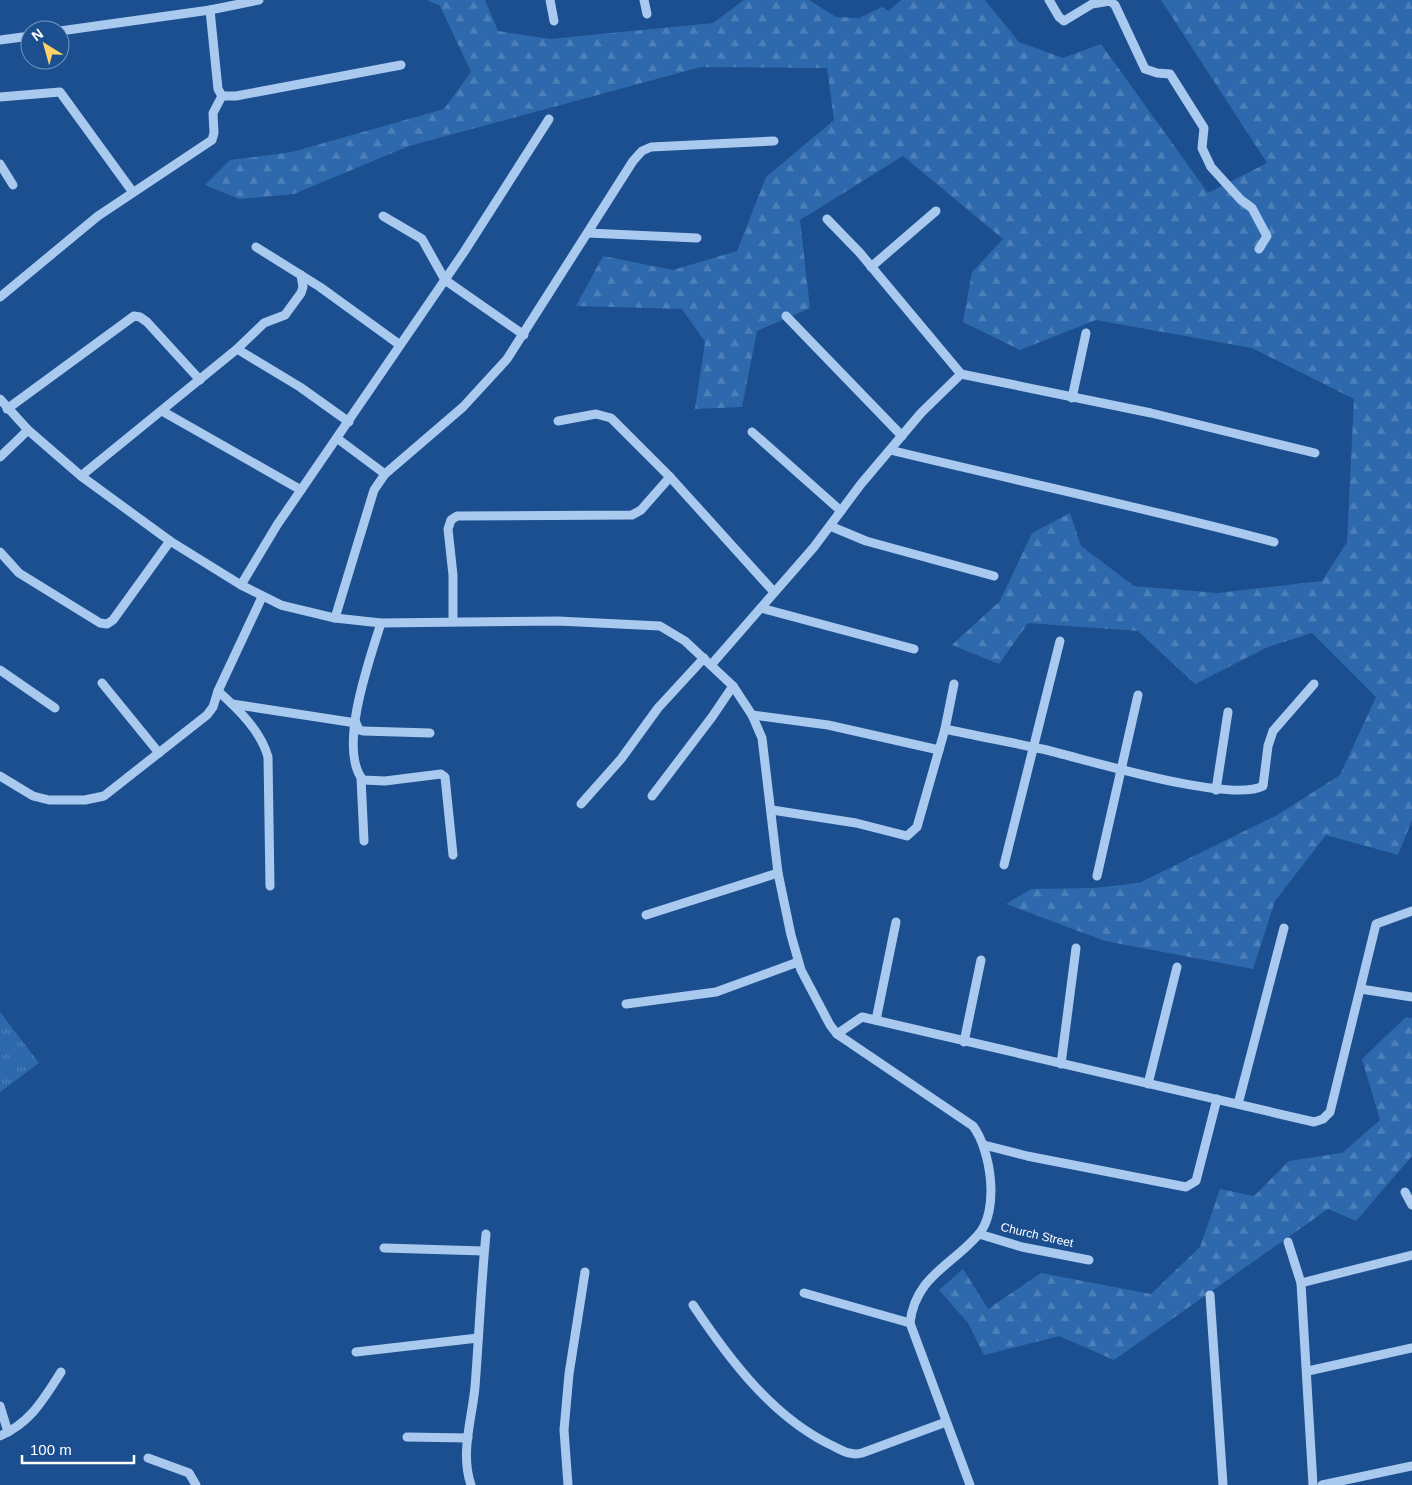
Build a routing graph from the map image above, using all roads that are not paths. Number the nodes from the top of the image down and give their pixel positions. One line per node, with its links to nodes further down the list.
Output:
1 (259, 0): 5 (street)
2 (550, 0): 7 (street)
3 (644, 0): 6 (street)
4 (1049, 0): 26 (street)
5 (210, 10): 8 (street); 13 (street)
6 (647, 14)
7 (554, 21)
8 (70, 31)
9 (20, 37): 10 (street)
10 (0, 40)
11 (401, 65): 13 (street)
12 (0, 86): 14 (street)
13 (222, 96): 19 (street)
14 (1, 97): 19 (street)
15 (550, 119): 29 (street)
16 (774, 141): 23 (street)
17 (0, 164): 18 (street)
18 (13, 184)
19 (132, 191): 30 (street)
20 (936, 211): 27 (street)
21 (383, 216): 29 (street)
22 (826, 219): 27 (street)
23 (588, 233): 24 (street); 33 (street)
24 (697, 238)
25 (256, 247): 28 (street)
26 (1259, 249)
27 (871, 267): 36 (street)
28 (301, 275): 34 (street); 35 (street)
29 (445, 280): 33 (street); 34 (street)
30 (0, 297)
31 (786, 316): 46 (street)
32 (1086, 333): 38 (street)
33 (524, 335): 51 (street)
34 (400, 345): 43 (street)
35 (237, 349): 37 (street); 43 (street)
36 (961, 374): 38 (street); 46 (street)
37 (200, 380): 40 (street); 41 (street)
38 (1072, 398): 49 (street)
39 (0, 399): 40 (street)
40 (7, 409): 44 (street)
41 (162, 411): 52 (street); 54 (street)
42 (558, 421): 53 (street)
43 (349, 422): 47 (street)
44 (28, 430): 50 (street); 52 (street)
45 (752, 432): 55 (street)
46 (902, 436): 48 (street)
47 (338, 439): 51 (street); 54 (street)
48 (890, 450): 55 (street); 58 (street)
49 (1315, 453)
50 (0, 457)
51 (385, 474): 66 (street)
52 (81, 476): 57 (street)
53 (670, 477): 63 (street); 67 (street)
54 (301, 490): 62 (street)
55 (841, 511): 56 (street)
56 (830, 526): 61 (street); 63 (street)
57 (170, 541): 60 (street); 62 (street)
58 (1274, 542)
59 (0, 552): 60 (street)
60 (3, 565)
61 (994, 576)
62 (241, 585): 64 (street)
63 (774, 592): 65 (street)
64 (262, 597): 66 (street); 77 (street)
65 (761, 608): 70 (street); 71 (street)
66 (334, 618): 68 (street)
67 (453, 621): 68 (street); 71 (street)
68 (381, 623): 83 (street)
69 (1060, 641): 86 (street)
70 (914, 649)
71 (708, 662): 76 (street); 94 (street)
72 (0, 670): 80 (street)
73 (102, 683): 88 (street)
74 (954, 684): 84 (street)
75 (1314, 684): 92 (street)
76 (733, 686): 82 (street); 93 (street)
77 (218, 691): 79 (street); 88 (street)
78 (1138, 695): 89 (street)
79 (232, 704): 83 (street); 101 (street)
80 (55, 708)
81 (1228, 712): 92 (street)
82 (752, 715): 87 (street); 95 (street)
83 (356, 723): 85 (street); 91 (street)
84 (945, 729): 86 (street); 87 (street)
85 (430, 733)
86 (1033, 747): 89 (street); 98 (street)
87 (939, 750): 95 (street)
88 (160, 753): 90 (street)
89 (1121, 769): 92 (street); 100 (street)
90 (0, 776)
91 (361, 778): 96 (street); 97 (street)
92 (1216, 790)
93 (652, 796)
94 (581, 804)
95 (772, 810): 99 (street)
96 (364, 841)
97 (453, 856)
98 (1004, 865)
99 (778, 873): 103 (street); 108 (street)
100 (1097, 876)
101 (270, 886)
102 (1412, 912): 110 (street)
103 (646, 915)
104 (896, 922): 113 (street)
105 (1284, 928): 119 (street)
106 (1076, 948): 116 (street)
107 (981, 960): 115 (street)
108 (798, 962): 112 (street); 114 (street)
109 (1177, 967): 117 (street)
110 (1361, 989): 111 (street); 119 (street)
111 (1412, 997)
112 (626, 1004)
113 (876, 1020): 114 (street); 115 (street)
114 (837, 1034): 120 (street)
115 (964, 1042): 116 (street)
116 (1061, 1064): 117 (street)
117 (1148, 1084): 118 (street)
118 (1217, 1099): 119 (street); 120 (street)
119 (1238, 1104)
120 (984, 1145): 124 (street)
121 (1405, 1192): 122 (street)
122 (1412, 1206)
123 (486, 1234): 127 (street)
124 (979, 1234): 129 (street, Church Street); 135 (street)
125 (1288, 1242): 131 (street)
126 (384, 1248): 127 (street)
127 (484, 1251): 136 (street)
128 (1412, 1255): 131 (street)
129 (1089, 1260)
130 (585, 1272): 150 (street)
131 (1301, 1283): 139 (street)
132 (804, 1293): 135 (street)
133 (1210, 1295): 152 (street)
134 (693, 1305): 142 (street)
135 (910, 1323): 142 (street)
136 (478, 1338): 138 (street); 145 (street)
137 (1412, 1348): 139 (street)
138 (356, 1352)
139 (1308, 1371): 153 (street)
140 (60, 1372): 143 (street)
141 (0, 1406): 143 (street)
142 (946, 1422): 151 (street)
143 (4, 1434)
144 (407, 1437): 145 (street)
145 (468, 1438): 149 (street)
146 (148, 1458): 148 (street)
147 (1412, 1466): 154 (street)
148 (196, 1485)
149 (471, 1485)
150 (568, 1485)
151 (970, 1485)
152 (1223, 1485)
153 (1313, 1485)
154 (1322, 1485)

